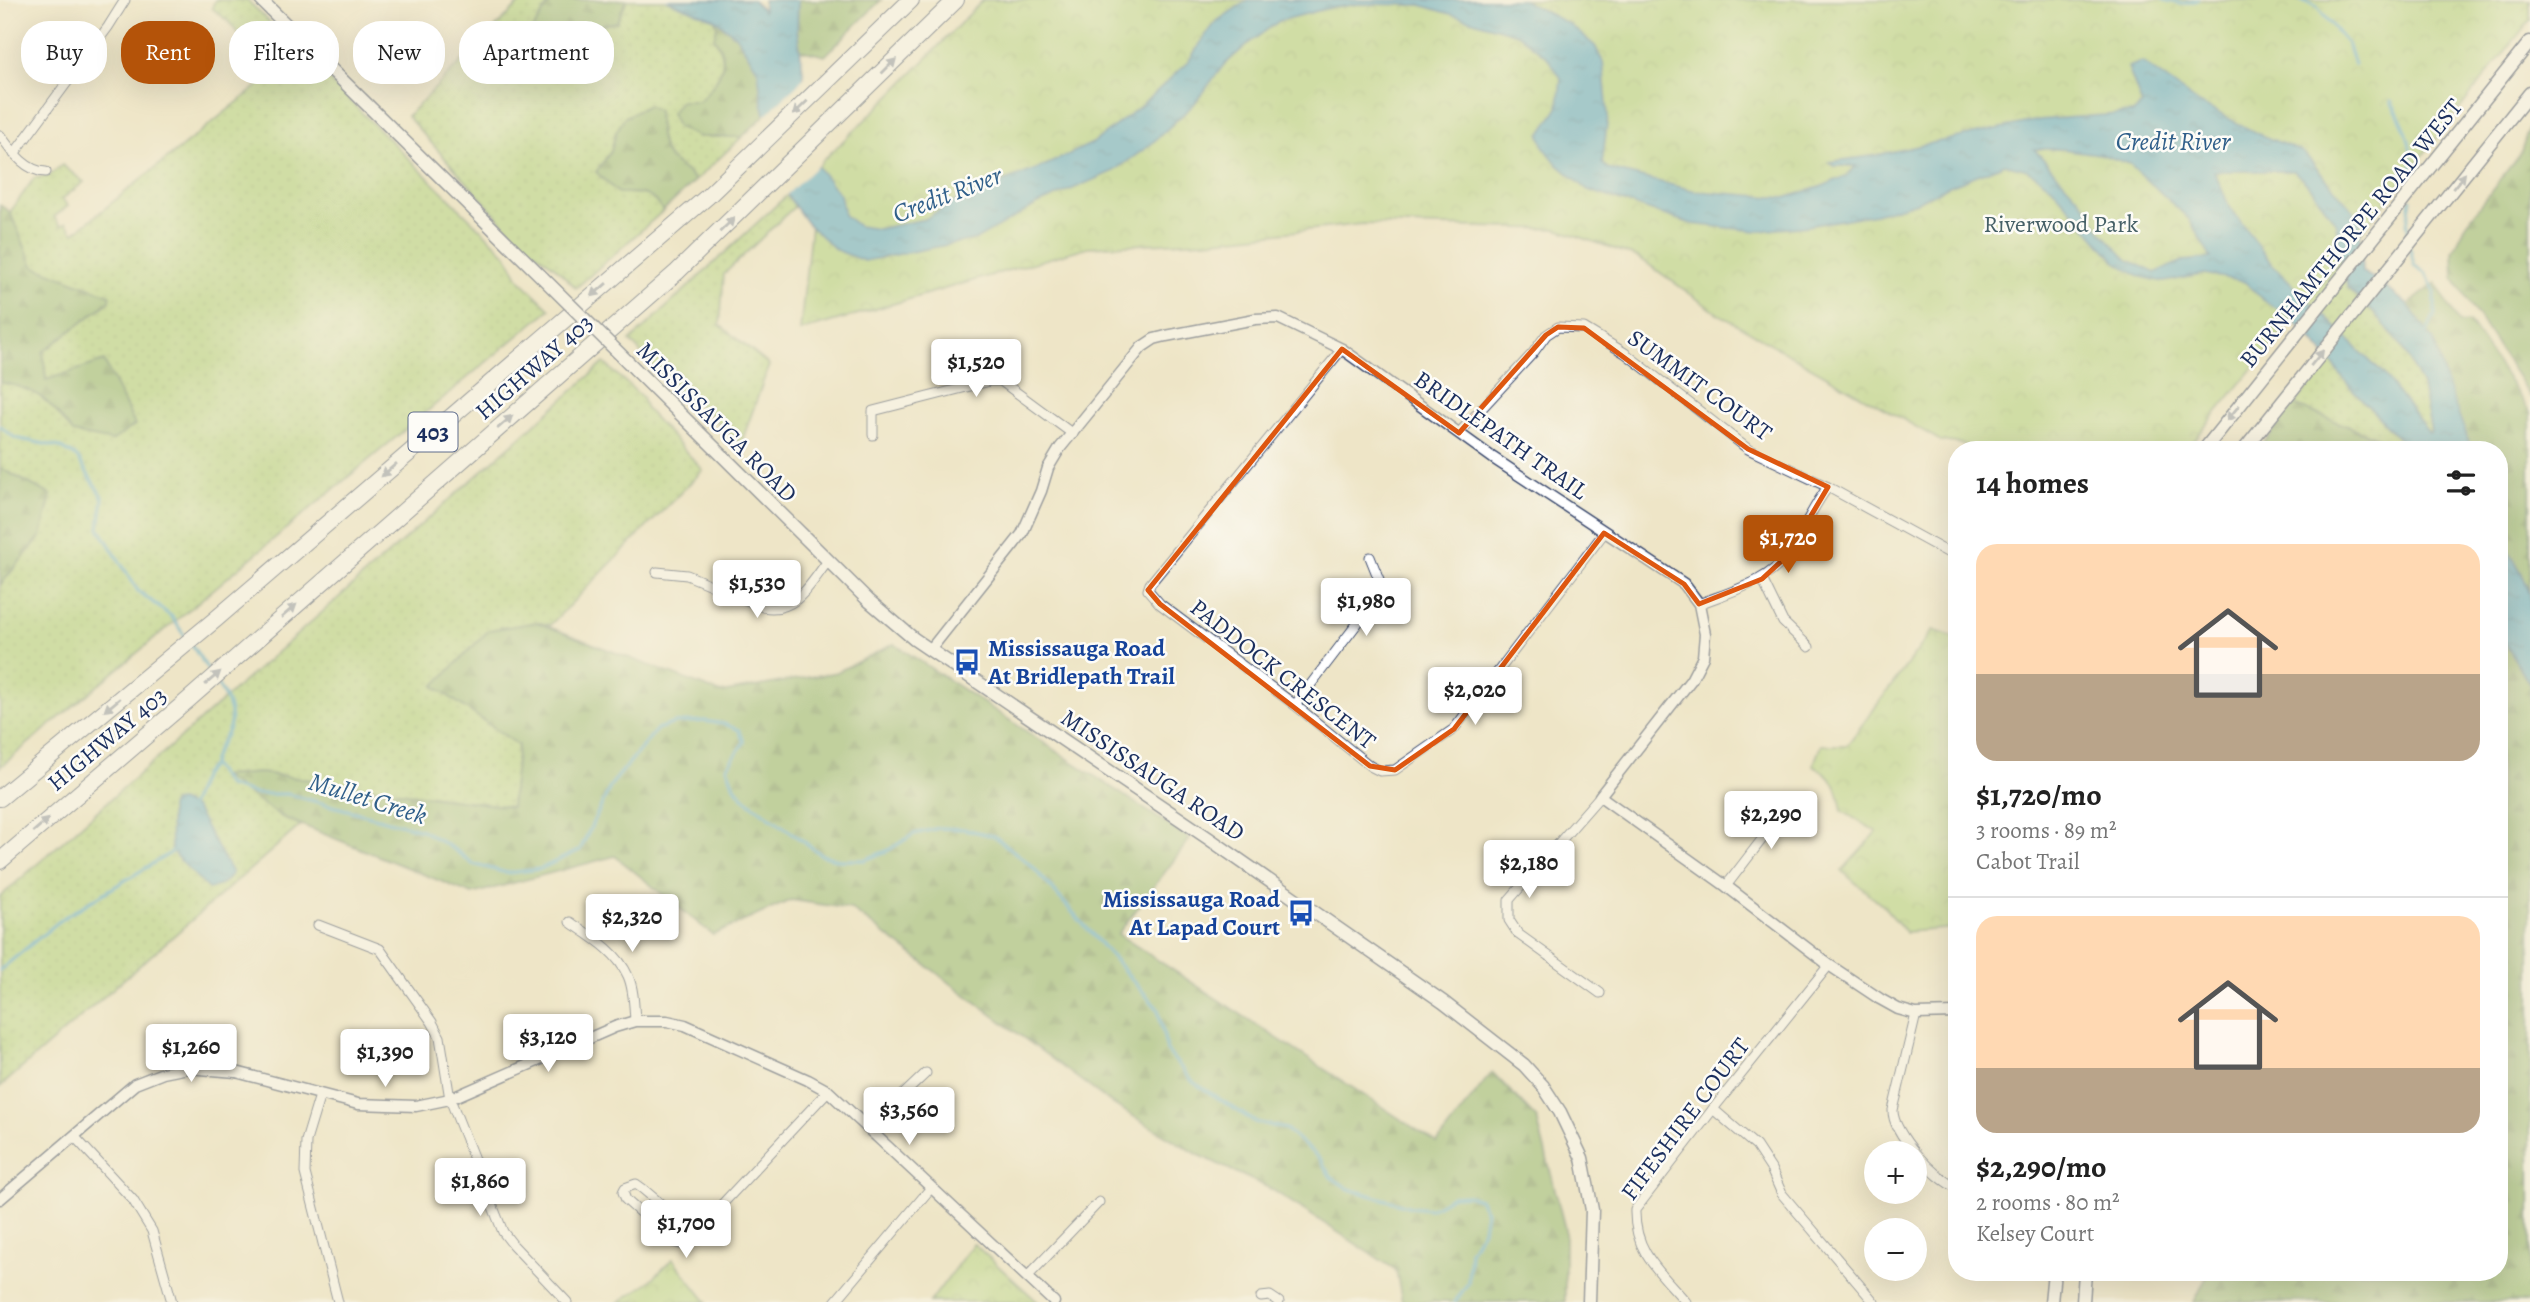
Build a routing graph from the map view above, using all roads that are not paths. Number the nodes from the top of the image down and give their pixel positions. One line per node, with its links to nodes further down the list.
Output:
1 (125, 0): 8 (street)
2 (261, 0): 20 (main road, MISSISSAUGA ROAD, bridge)
3 (911, 0): 28 (highway, HIGHWAY 403 / 403, one-way to 28)
4 (956, 0): 30 (highway, HIGHWAY 403 / 403, one-way to 4)
5 (2530, 42): 14 (main road, BURNHAMTHORPE ROAD WEST, one-way to 14)
6 (2530, 93): 15 (main road, BURNHAMTHORPE ROAD WEST, one-way to 6)
7 (0, 135): 8 (street)
8 (14, 154): 9 (street)
9 (47, 172)
10 (1342, 349): 11 (street, BRIDLEPATH TRAIL); 12 (street, BRIDLEPATH TRAIL); 26 (street, PADDOCK CRESCENT)
11 (1458, 433): 16 (street, SUMMIT COURT); 17 (street, BRIDLEPATH TRAIL)
12 (1073, 434): 13 (street); 25 (street, BRIDLEPATH TRAIL)
13 (873, 435)
14 (2211, 441)
15 (2251, 441)
16 (1828, 487): 18 (street, SUMMIT COURT); 22 (street)
17 (1604, 533): 23 (street, BRIDLEPATH TRAIL); 26 (street, PADDOCK CRESCENT)
18 (1947, 552)
19 (1370, 557): 26 (street)
20 (828, 561): 21 (street); 25 (main road, MISSISSAUGA ROAD)
21 (657, 572)
22 (1762, 579): 23 (street); 24 (street)
23 (1699, 604): 27 (street)
24 (1809, 647)
25 (930, 650): 61 (main road, MISSISSAUGA ROAD)
26 (1295, 705)
27 (1600, 796): 31 (street); 35 (street)
28 (0, 798)
29 (1794, 799): 31 (street)
30 (0, 861)
31 (1726, 886): 34 (street)
32 (570, 922): 38 (street)
33 (318, 925): 42 (street)
34 (1829, 965): 37 (street); 43 (street, FIFESHIRE COURT)
35 (1600, 993)
36 (1948, 1013): 37 (street)
37 (1916, 1014): 46 (street)
38 (635, 1021): 40 (street); 42 (street)
39 (926, 1073): 44 (street)
40 (828, 1091): 44 (street); 50 (street)
41 (320, 1095): 42 (street); 45 (street); 56 (street)
42 (450, 1099): 57 (street)
43 (1713, 1109): 62 (street, FIFESHIRE COURT); 63 (street)
44 (867, 1129): 47 (street)
45 (74, 1136): 48 (street); 55 (street)
46 (1948, 1183)
47 (930, 1189): 51 (street); 58 (street)
48 (0, 1199)
49 (1099, 1202): 51 (street)
50 (695, 1233): 50 (street)
51 (1027, 1277): 59 (street)
52 (2053, 1281): 64 (main road)
53 (2084, 1281): 65 (main road)
54 (1261, 1297): 60 (street)
55 (172, 1302)
56 (338, 1302)
57 (568, 1302)
58 (835, 1302)
59 (1054, 1302)
60 (1279, 1302)
61 (1589, 1302)
62 (1686, 1302)
63 (1874, 1302)
64 (2052, 1302)
65 (2083, 1302)

